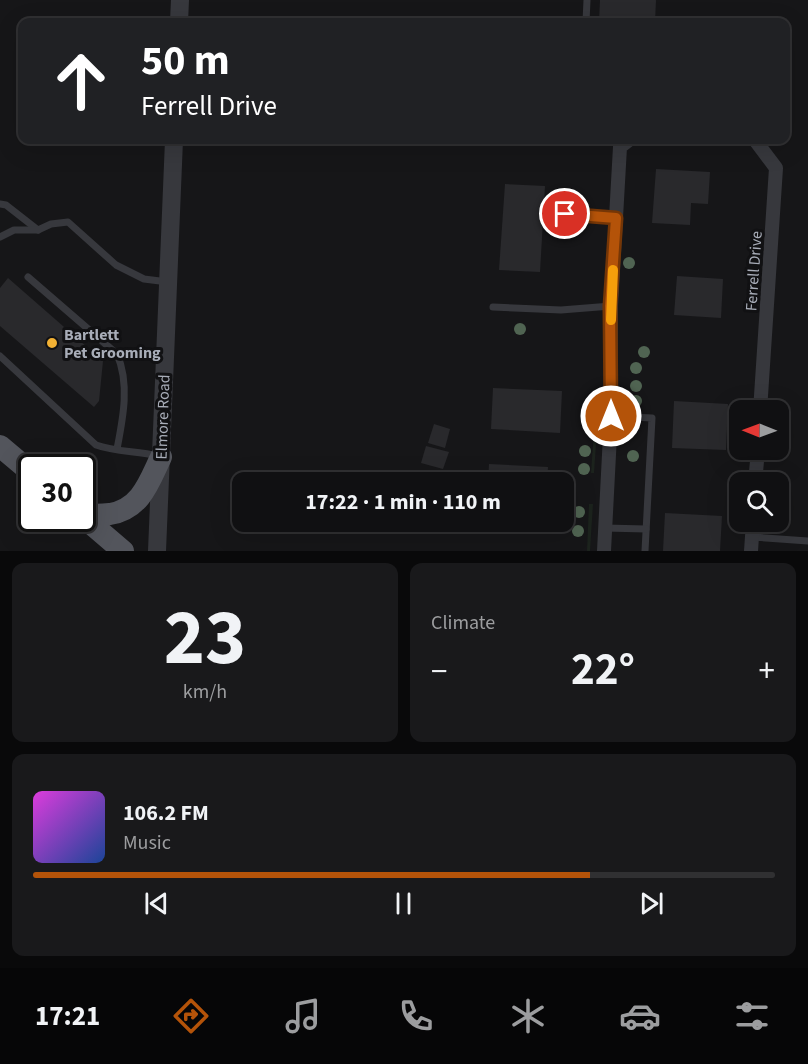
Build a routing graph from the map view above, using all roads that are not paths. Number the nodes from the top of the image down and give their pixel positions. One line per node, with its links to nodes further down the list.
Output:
1 (180, 0): 3 (street)
2 (587, 0): 4 (lane)
3 (179, 18)
4 (586, 18)
5 (174, 144): 14 (street, Elmore Road)
6 (624, 144): 10 (street)
7 (758, 144): 18 (street, Ferrell Drive)
8 (0, 204): 11 (lane)
9 (565, 214): 10 (lane)
10 (616, 218): 15 (street)
11 (38, 230): 12 (lane); 14 (lane)
12 (0, 237)
13 (28, 277): 21 (lane)
14 (168, 282): 22 (street, Elmore Road)
15 (610, 306): 16 (lane); 19 (street)
16 (494, 307)
17 (0, 356): 21 (lane)
18 (761, 400)
19 (611, 416): 26 (street); 27 (lane)
20 (0, 446): 23 (main road)
21 (117, 449): 22 (lane)
22 (161, 457): 24 (main road); 31 (street, Elmore Road)
23 (18, 461)
24 (96, 515)
25 (96, 527): 30 (main road)
26 (605, 528): 27 (lane); 32 (street)
27 (646, 529): 33 (lane)
28 (808, 541): 29 (lane)
29 (751, 544)
30 (123, 551)
31 (157, 551)
32 (604, 551)
33 (645, 551)

